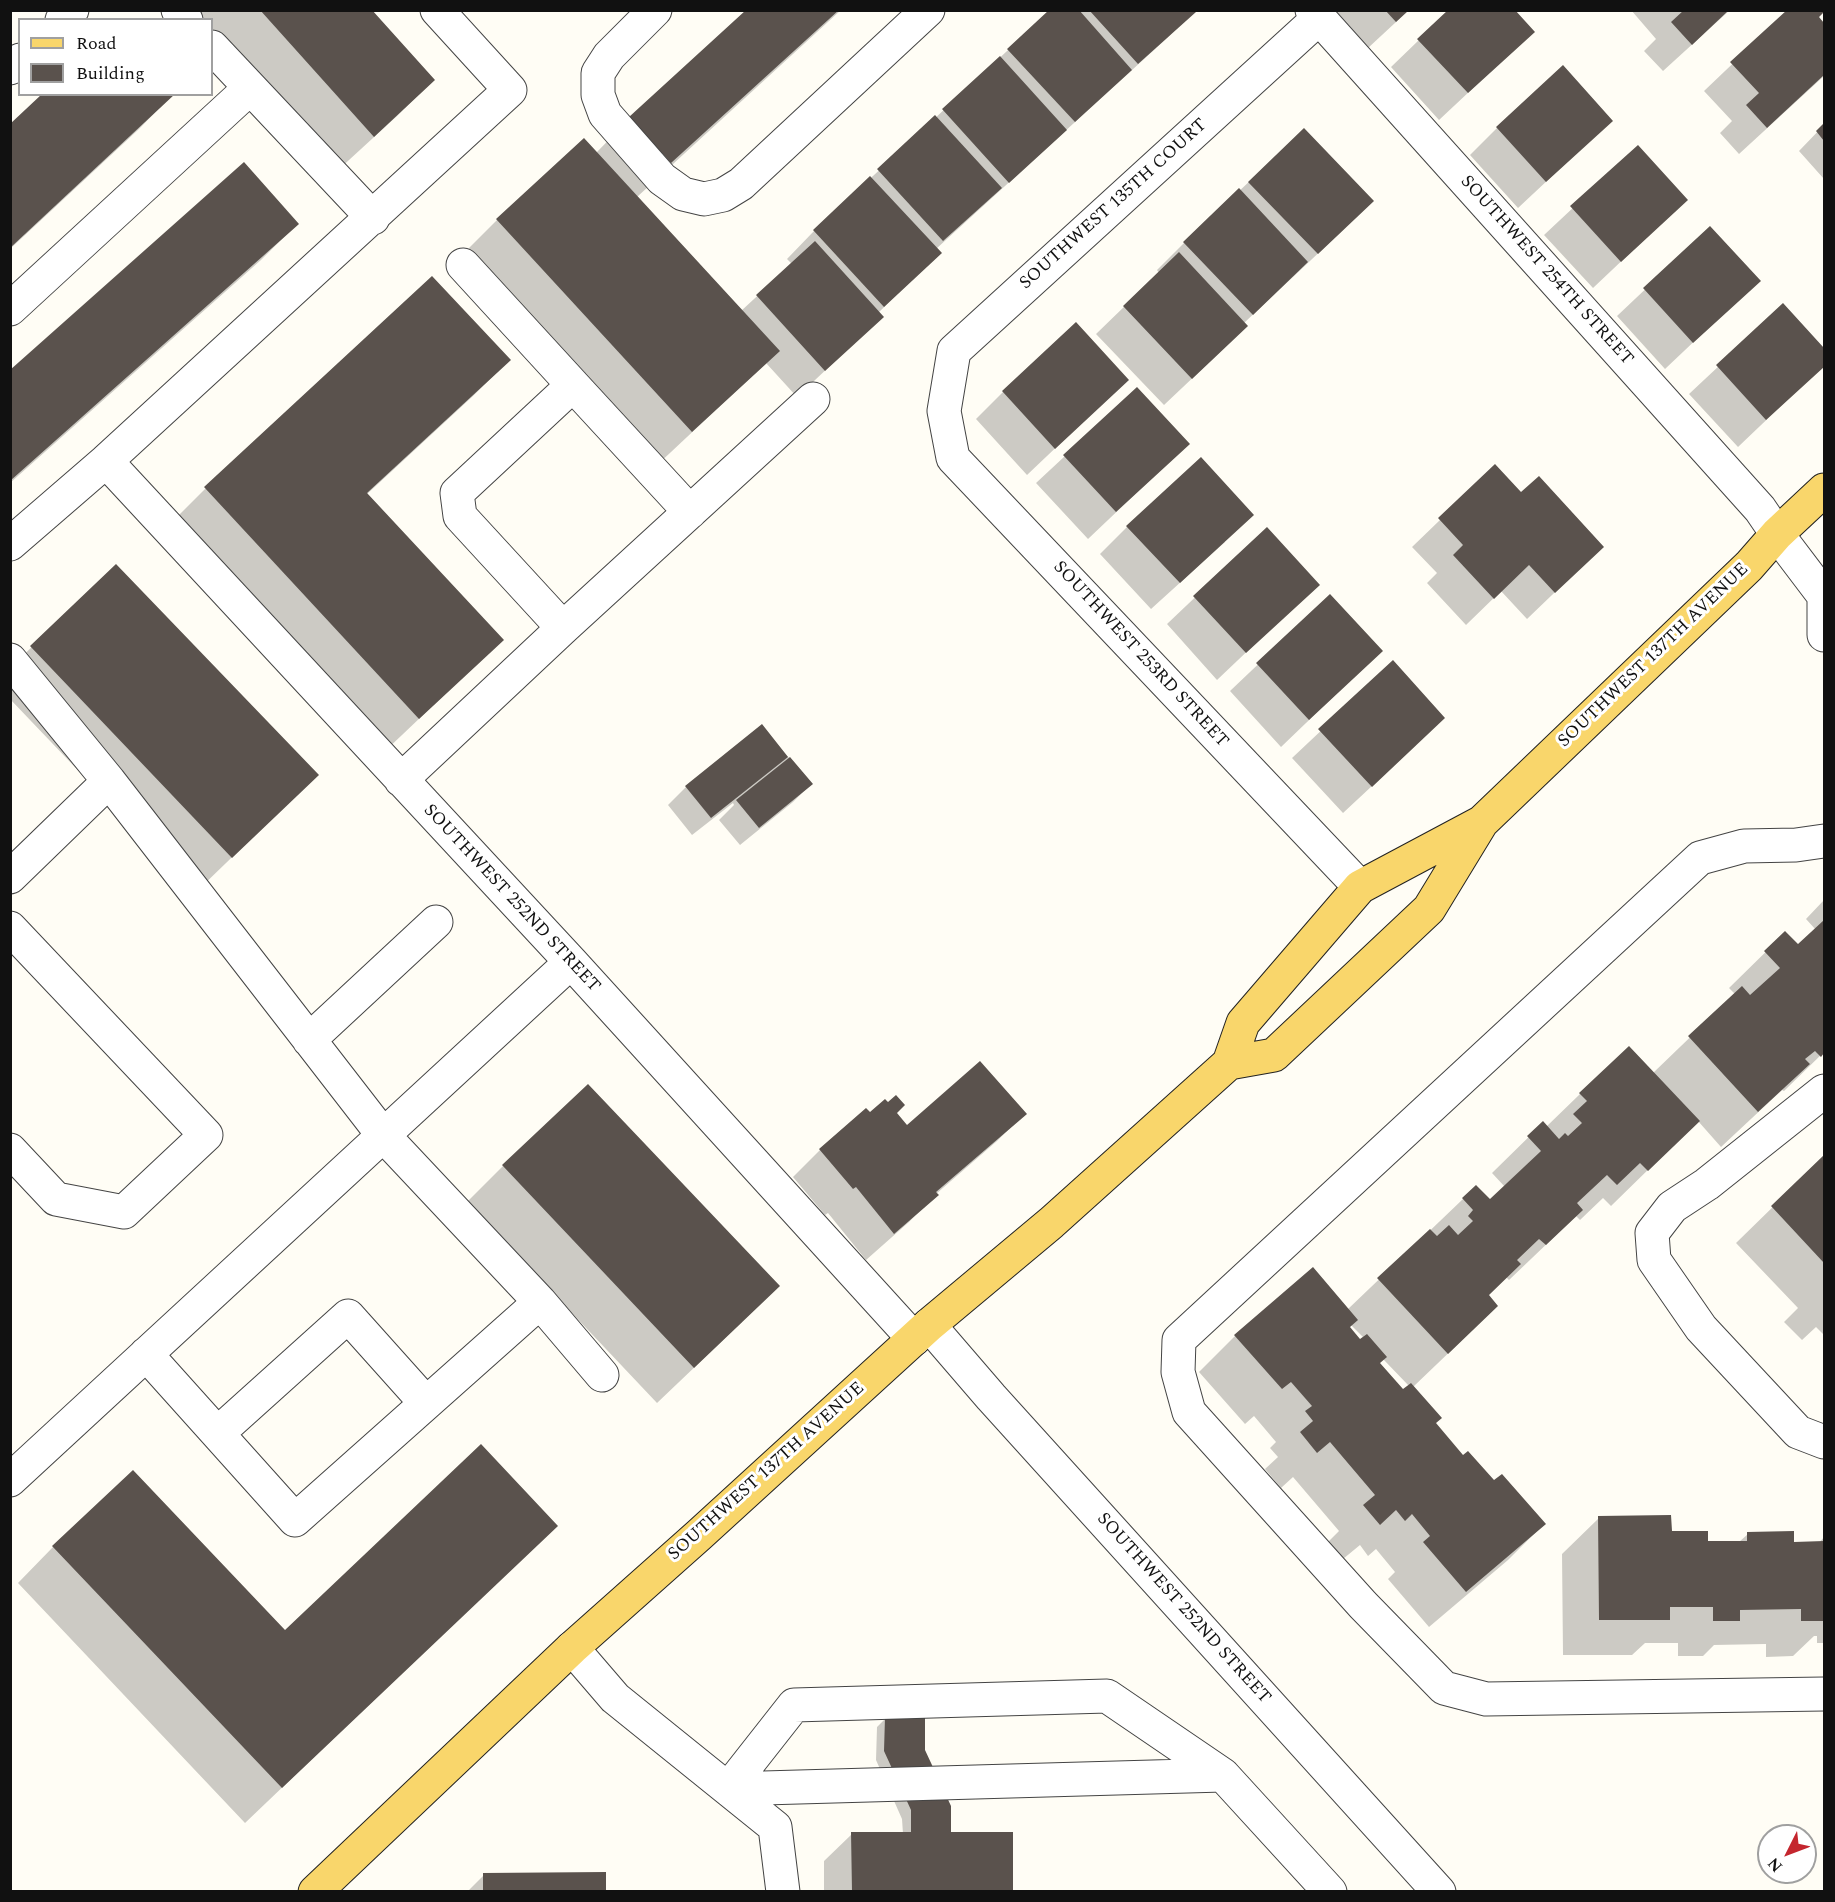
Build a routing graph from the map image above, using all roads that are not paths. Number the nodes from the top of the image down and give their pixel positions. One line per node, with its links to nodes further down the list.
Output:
1 (437, 10): 7 (street)
2 (655, 10): 3 (street)
3 (928, 10)
4 (1315, 14): 12 (street, SOUTHWEST 135TH COURT); 16 (street, SOUTHWEST 254TH STREET)
5 (213, 48): 6 (street)
6 (250, 88): 7 (street); 9 (street)
7 (373, 218): 13 (street)
8 (463, 265): 10 (street)
9 (10, 309)
10 (573, 385): 15 (street); 19 (street)
11 (813, 399): 15 (street)
12 (944, 411): 27 (street, SOUTHWEST 253RD STREET)
13 (106, 461): 17 (street); 22 (street, SOUTHWEST 252ND STREET)
14 (1824, 490): 16 (main road, SOUTHWEST 137TH AVENUE)
15 (690, 512): 19 (street)
16 (1777, 534): 18 (street, SOUTHWEST 254TH STREET); 24 (main road, SOUTHWEST 137TH AVENUE)
17 (10, 544)
18 (1824, 596): 20 (street)
19 (562, 628): 22 (street)
20 (1824, 635)
21 (10, 660): 23 (street)
22 (401, 780): 30 (street, SOUTHWEST 252ND STREET)
23 (110, 782): 26 (street); 31 (street)
24 (1482, 822): 27 (main road, SOUTHWEST 137TH AVENUE); 32 (main road, SOUTHWEST 137TH AVENUE)
25 (1824, 841): 45 (street)
26 (10, 877)
27 (1360, 887): 32 (main road, SOUTHWEST 137TH AVENUE)
28 (436, 922): 31 (street)
29 (10, 928): 35 (street)
30 (571, 962): 34 (street); 37 (street, SOUTHWEST 252ND STREET)
31 (309, 1040): 34 (street)
32 (1229, 1063): 37 (main road, SOUTHWEST 137TH AVENUE)
33 (1824, 1091): 42 (street)
34 (383, 1135): 36 (street); 38 (street)
35 (10, 1150)
36 (540, 1302): 39 (street); 40 (street)
37 (921, 1332): 44 (main road, SOUTHWEST 137TH AVENUE); 51 (street, SOUTHWEST 252ND STREET)
38 (147, 1354): 41 (street); 43 (street)
39 (602, 1375)
40 (425, 1402): 41 (street); 41 (street)
41 (218, 1433)
42 (1824, 1442)
43 (10, 1480)
44 (573, 1647): 47 (street); 48 (main road, SOUTHWEST 137TH AVENUE)
45 (1824, 1694)
46 (1224, 1775): 47 (street); 47 (street); 50 (street)
47 (728, 1790): 49 (street)
48 (315, 1892)
49 (783, 1892)
50 (1330, 1892)
51 (1439, 1892)

